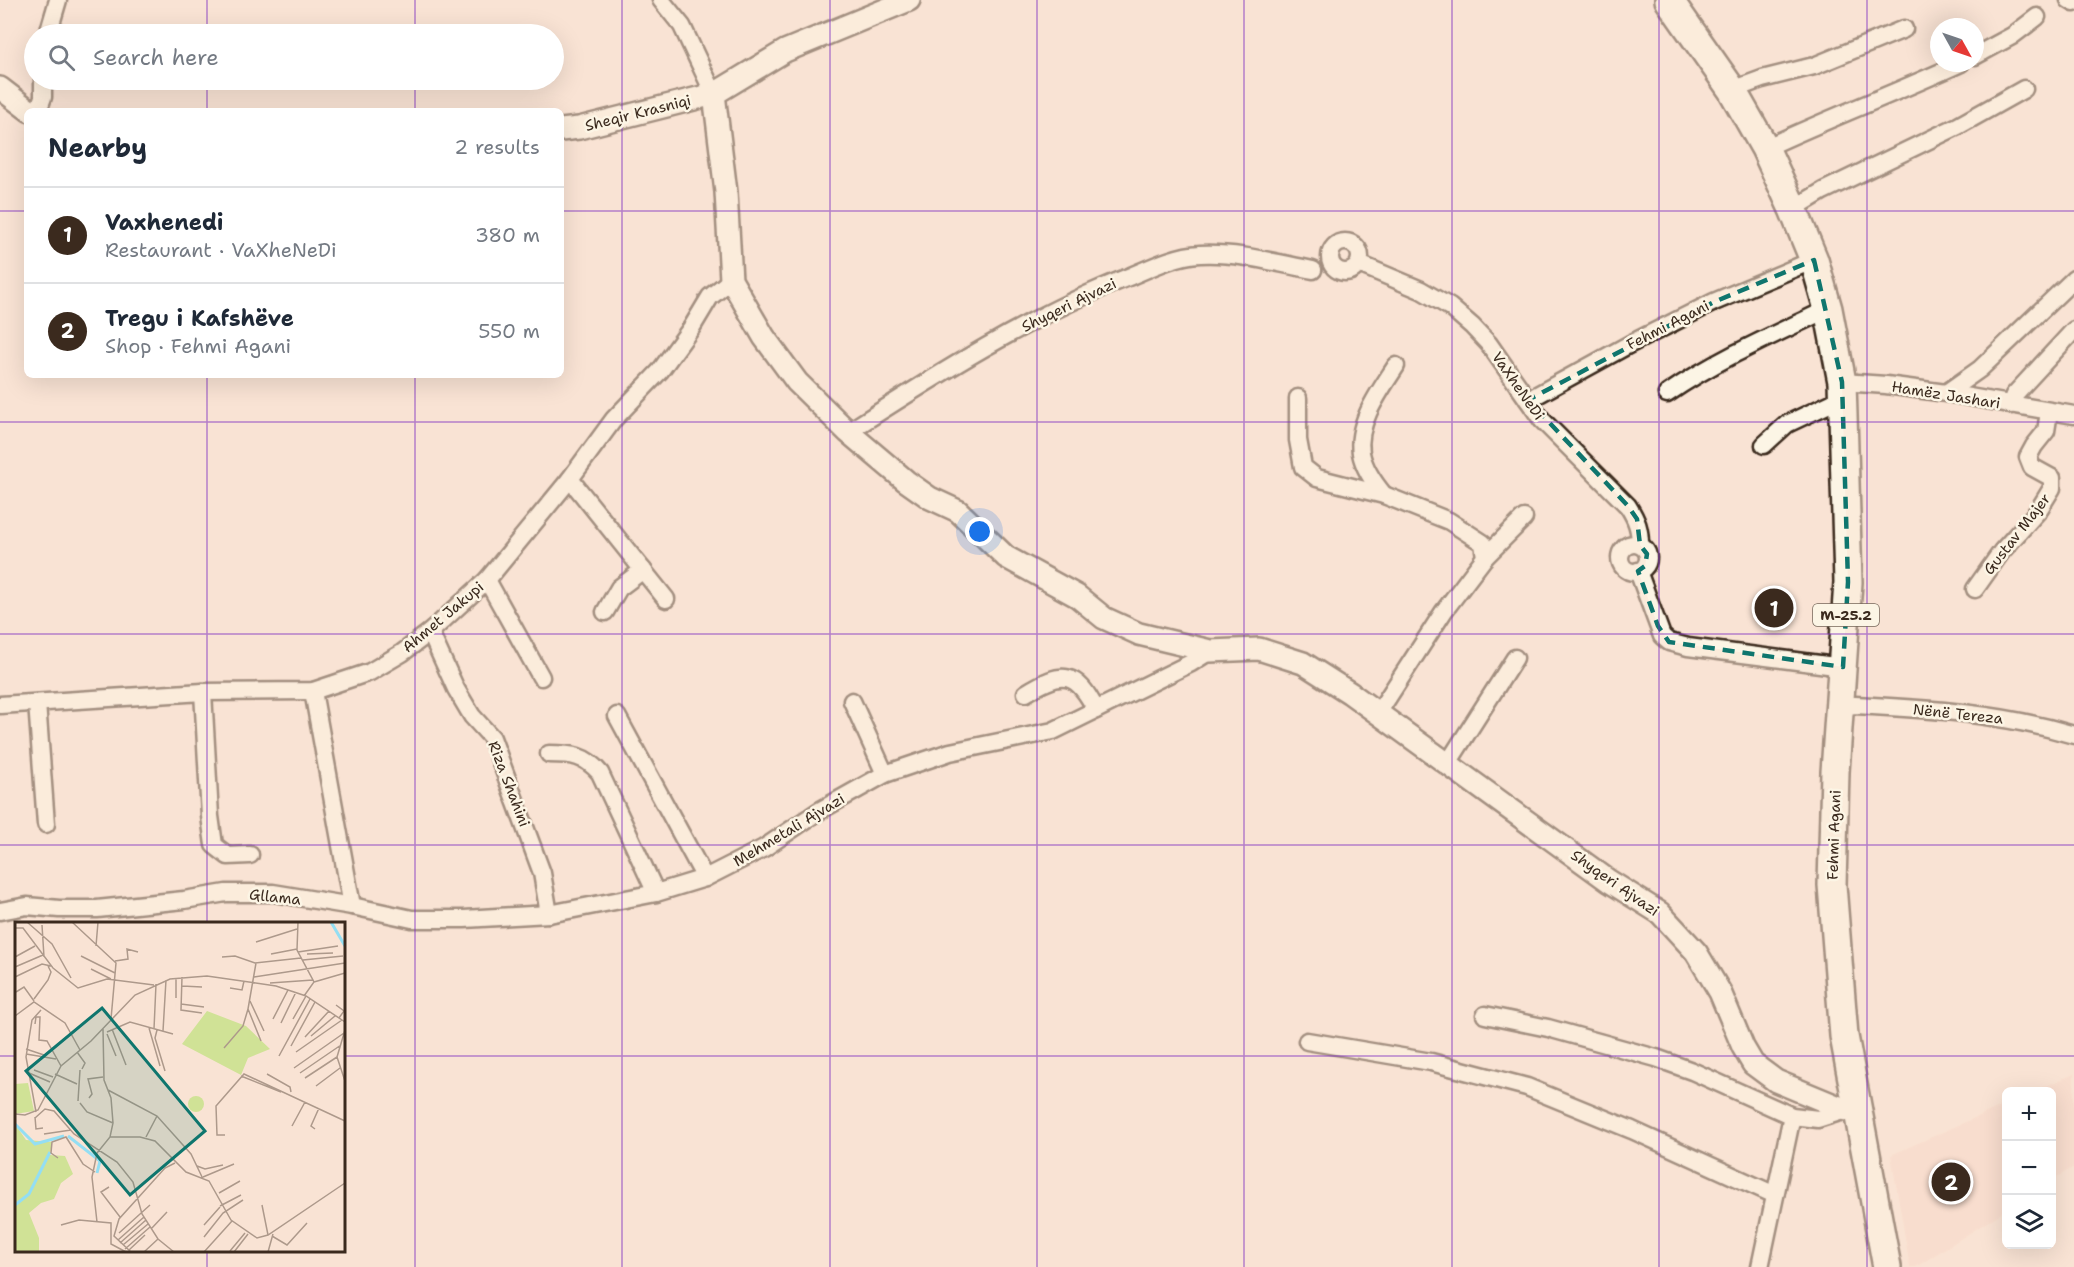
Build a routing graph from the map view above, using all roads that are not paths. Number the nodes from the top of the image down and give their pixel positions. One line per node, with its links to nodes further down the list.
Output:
1 (58, 0): 8 (street)
2 (661, 0): 16 (street)
3 (909, 0): 16 (street, Sheqir Krasniqi)
4 (1669, 0): 15 (main road, Fehmi Agani / M-25.2)
5 (2069, 0): 6 (street)
6 (2074, 3)
7 (2037, 16): 10 (street)
8 (51, 24)
9 (1904, 29): 15 (street)
10 (1984, 51)
11 (1940, 72): 20 (street)
12 (0, 88): 17 (street)
13 (2024, 89): 21 (street)
14 (43, 90): 18 (street)
15 (1732, 90): 20 (main road, Fehmi Agani / M-25.2)
16 (714, 94): 19 (street, Sheqir Krasniqi); 26 (street, Shyqeri Ajvazi)
17 (26, 108)
18 (39, 108)
19 (564, 130)
20 (1765, 148): 21 (main road, Fehmi Agani / M-25.2)
21 (1793, 209): 22 (main road, Fehmi Agani / M-25.2)
22 (1815, 260): 27 (main road, Fehmi Agani / M-25.2); 34 (street, Fehmi Agani)
23 (1359, 264): 34 (street, VaXheNeDi)
24 (1313, 270): 38 (street, Shyqeri Ajvazi)
25 (2074, 279): 31 (street)
26 (731, 280): 38 (street, Shyqeri Ajvazi); 40 (street, Ahmet Jakupi)
27 (1828, 309): 30 (main road, Fehmi Agani / M-25.2); 32 (street)
28 (2074, 330): 35 (street)
29 (1396, 366): 41 (street)
30 (1842, 390): 31 (street, Hamëz Jashari); 39 (street); 52 (main road, Fehmi Agani / M-25.2)
31 (1946, 393): 35 (street, Hamëz Jashari)
32 (1668, 394)
33 (1298, 398): 41 (street)
34 (1527, 400): 52 (street, VaXheNeDi)
35 (2010, 405): 36 (street, Hamëz Jashari)
36 (2049, 412): 37 (street); 46 (street, Gustav Majer)
37 (2074, 415)
38 (848, 432): 50 (street, Shyqeri Ajvazi)
39 (1764, 445)
40 (570, 479): 44 (street); 45 (street, Ahmet Jakupi)
41 (1384, 495): 43 (street)
42 (1524, 518): 43 (street)
43 (1485, 557): 62 (street)
44 (643, 570): 47 (street); 48 (street)
45 (487, 580): 49 (street, Ahmet Jakupi); 53 (street)
46 (1975, 589)
47 (666, 599)
48 (605, 612)
49 (430, 632): 54 (street, Ahmet Jakupi); 74 (street, Riza Shahini)
50 (1210, 651): 61 (street, Mehmetali Ajvazi); 62 (street, Shyqeri Ajvazi)
51 (1515, 658): 66 (street)
52 (1843, 667): 60 (main road, Fehmi Agani / M-25.2)
53 (541, 677)
54 (313, 691): 55 (street, Ahmet Jakupi); 72 (street)
55 (203, 692): 58 (street, Ahmet Jakupi); 69 (street)
56 (1026, 693): 61 (street)
57 (852, 701): 67 (street)
58 (37, 703): 59 (street, Ahmet Jakupi); 68 (street)
59 (0, 705)
60 (1840, 707): 64 (street, Nënë Tereza); 77 (main road, Fehmi Agani / M-25.2)
61 (1096, 711): 67 (street, Mehmetali Ajvazi)
62 (1378, 713): 66 (street, Shyqeri Ajvazi)
63 (617, 716): 70 (street)
64 (2074, 735)
65 (549, 754): 71 (street)
66 (1448, 764): 77 (street, Shyqeri Ajvazi)
67 (885, 774): 70 (street, Mehmetali Ajvazi)
68 (46, 824)
69 (250, 855)
70 (705, 878): 71 (street, Mehmetali Ajvazi)
71 (656, 893): 74 (street, Mehmetali Ajvazi)
72 (352, 906): 73 (street, Gllama); 74 (street, Gllama)
73 (0, 911)
74 (549, 914)
75 (1485, 1015): 78 (street)
76 (1307, 1041): 79 (street)
77 (1852, 1110): 78 (street); 81 (main road, Fehmi Agani / M-25.2)
78 (1792, 1116): 79 (street)
79 (1775, 1195): 80 (street)
80 (1760, 1267)
81 (1887, 1267)

